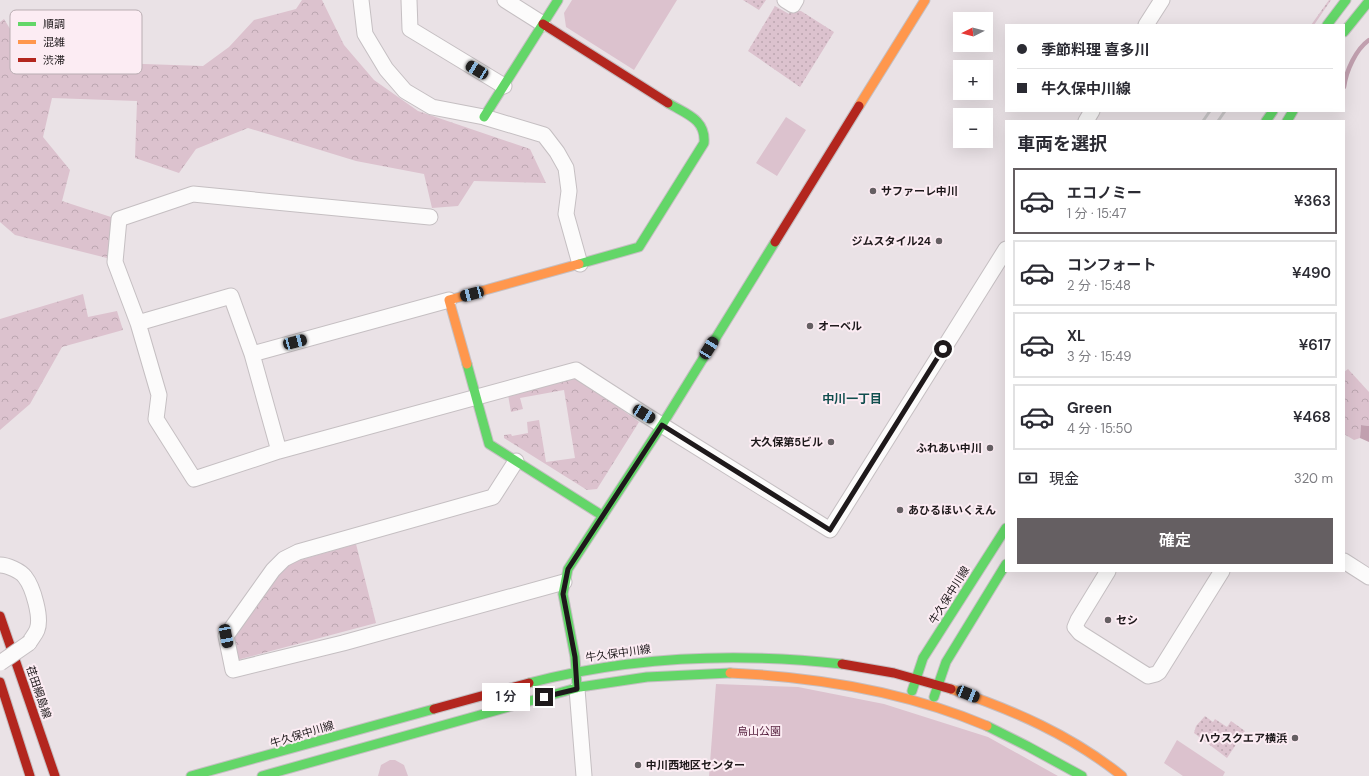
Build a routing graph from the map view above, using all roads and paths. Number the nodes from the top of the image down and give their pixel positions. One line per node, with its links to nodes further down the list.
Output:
1 (361, 0): 16 (street)
2 (409, 0): 15 (street)
3 (505, 0): 11 (street)
4 (558, 0): 11 (street)
5 (785, 0): 6 (street)
6 (796, 0)
7 (925, 0): 24 (street)
8 (1162, 0): 12 (street)
9 (1346, 0): 13 (street)
10 (1369, 2): 14 (street)
11 (543, 24): 15 (street); 19 (street)
12 (1147, 24)
13 (1328, 24)
14 (1345, 31)
15 (504, 86): 16 (street)
16 (484, 117): 19 (street)
17 (430, 217): 21 (street)
18 (1005, 251): 24 (street)
19 (580, 264): 20 (street)
20 (448, 300): 22 (street); 23 (street)
21 (138, 323): 22 (street); 25 (street)
22 (252, 354): 25 (street)
23 (477, 398): 24 (street); 25 (street); 26 (street)
24 (662, 425): 27 (street)
25 (279, 451)
26 (516, 461): 27 (street); 35 (street)
27 (603, 516): 35 (street)
28 (1005, 530): 39 (street, 牛久保中川線)
29 (1345, 562): 34 (street)
30 (0, 565): 37 (street, bridge)
31 (1005, 566): 41 (street)
32 (1107, 572): 33 (street)
33 (1221, 572)
34 (1369, 576)
35 (564, 582): 38 (street)
36 (0, 616): 46 (street, 荏田綱島線)
37 (0, 663)
38 (576, 672): 39 (street, 牛久保中川線); 42 (street); 47 (street, 牛久保中川線)
39 (916, 677): 41 (street, 牛久保中川線); 43 (street, 牛久保中川線)
40 (0, 682): 45 (street)
41 (938, 683): 44 (street); 51 (street, 牛久保中川線)
42 (577, 689): 43 (street); 48 (street); 49 (street)
43 (910, 699): 44 (street)
44 (932, 705): 50 (street)
45 (30, 776)
46 (55, 776)
47 (191, 776)
48 (262, 776)
49 (584, 776)
50 (1082, 776)
51 (1122, 776)

